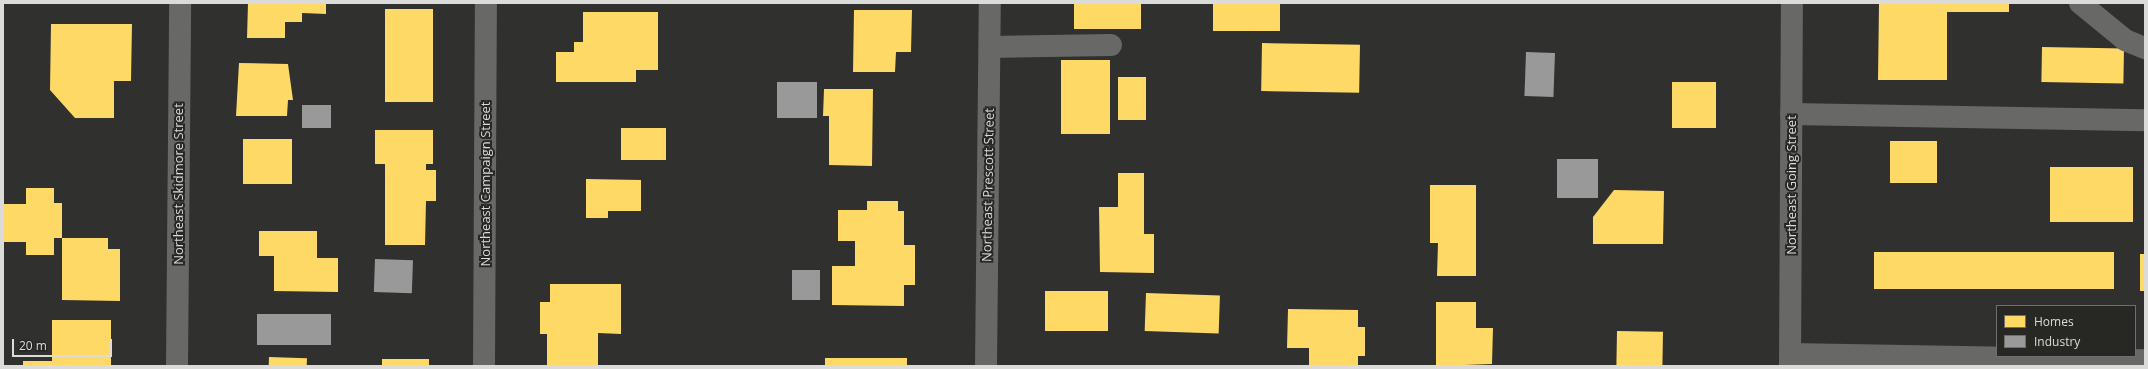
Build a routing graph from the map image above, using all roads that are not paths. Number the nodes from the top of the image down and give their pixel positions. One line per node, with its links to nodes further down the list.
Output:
1 (180, 3): 13 (street, Northeast Skidmore Street)
2 (486, 3): 14 (street, Northeast Campaign Street)
3 (990, 3): 7 (street, Northeast Prescott Street)
4 (1792, 3): 9 (street, Northeast Going Street)
5 (2080, 3): 8 (street)
6 (1111, 45): 7 (street)
7 (990, 47): 15 (street, Northeast Prescott Street)
8 (2145, 48)
9 (1791, 114): 10 (street); 11 (street, Northeast Going Street)
10 (2145, 120)
11 (1790, 360): 12 (street)
12 (2145, 360)
13 (177, 366)
14 (484, 366)
15 (986, 366)

